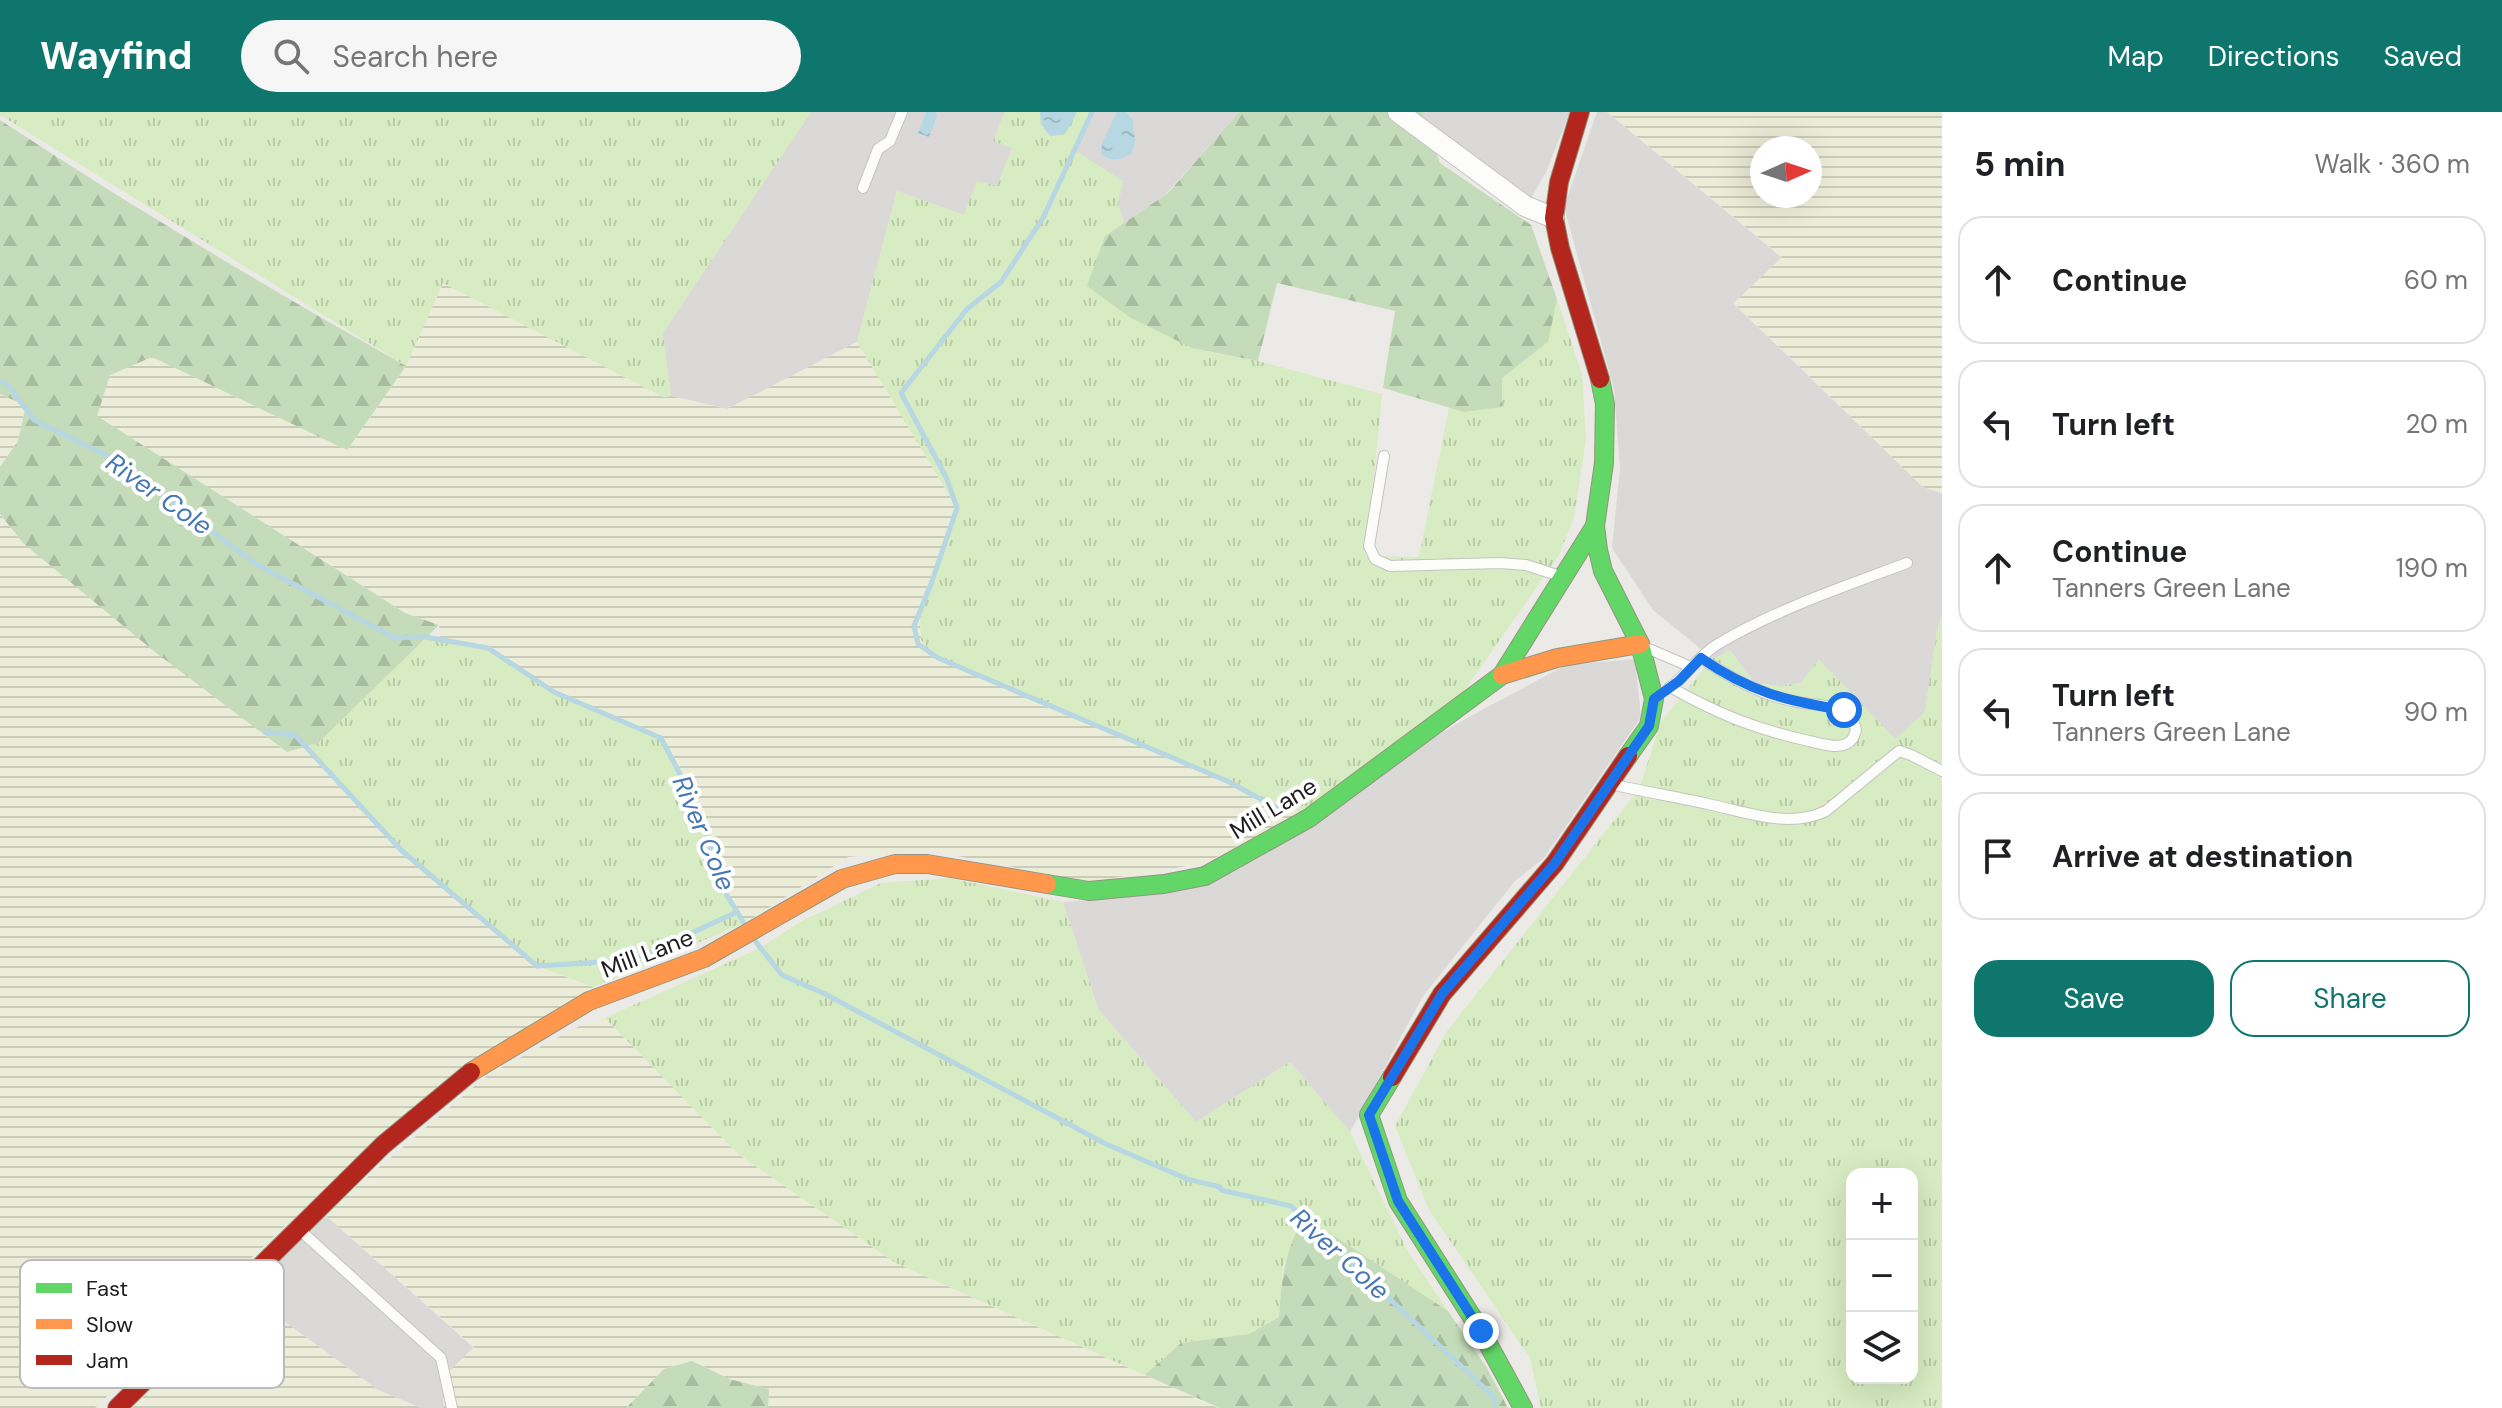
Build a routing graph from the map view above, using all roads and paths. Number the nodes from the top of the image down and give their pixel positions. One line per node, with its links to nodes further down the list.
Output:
1 (902, 112): 4 (lane)
2 (1398, 112): 5 (street)
3 (1580, 112): 5 (street)
4 (863, 188)
5 (1554, 218): 7 (street)
6 (1384, 456): 9 (lane)
7 (1595, 526): 9 (street, Mill Lane); 10 (street)
8 (1907, 563): 11 (lane)
9 (1561, 577): 13 (street, Mill Lane)
10 (1640, 644): 12 (lane); 13 (street, Mill Lane); 15 (street)
11 (1701, 658): 12 (lane); 14 (lane)
12 (1691, 667): 14 (lane)
13 (1502, 675): 18 (street, Mill Lane)
14 (1670, 687): 15 (lane)
15 (1654, 699): 17 (street)
16 (1942, 771): 17 (lane)
17 (1609, 784): 23 (street)
18 (298, 1227): 19 (street, Mill Lane); 22 (lane)
19 (265, 1260)
20 (137, 1388): 21 (street, Mill Lane)
21 (117, 1408)
22 (452, 1408)
23 (1523, 1408)

